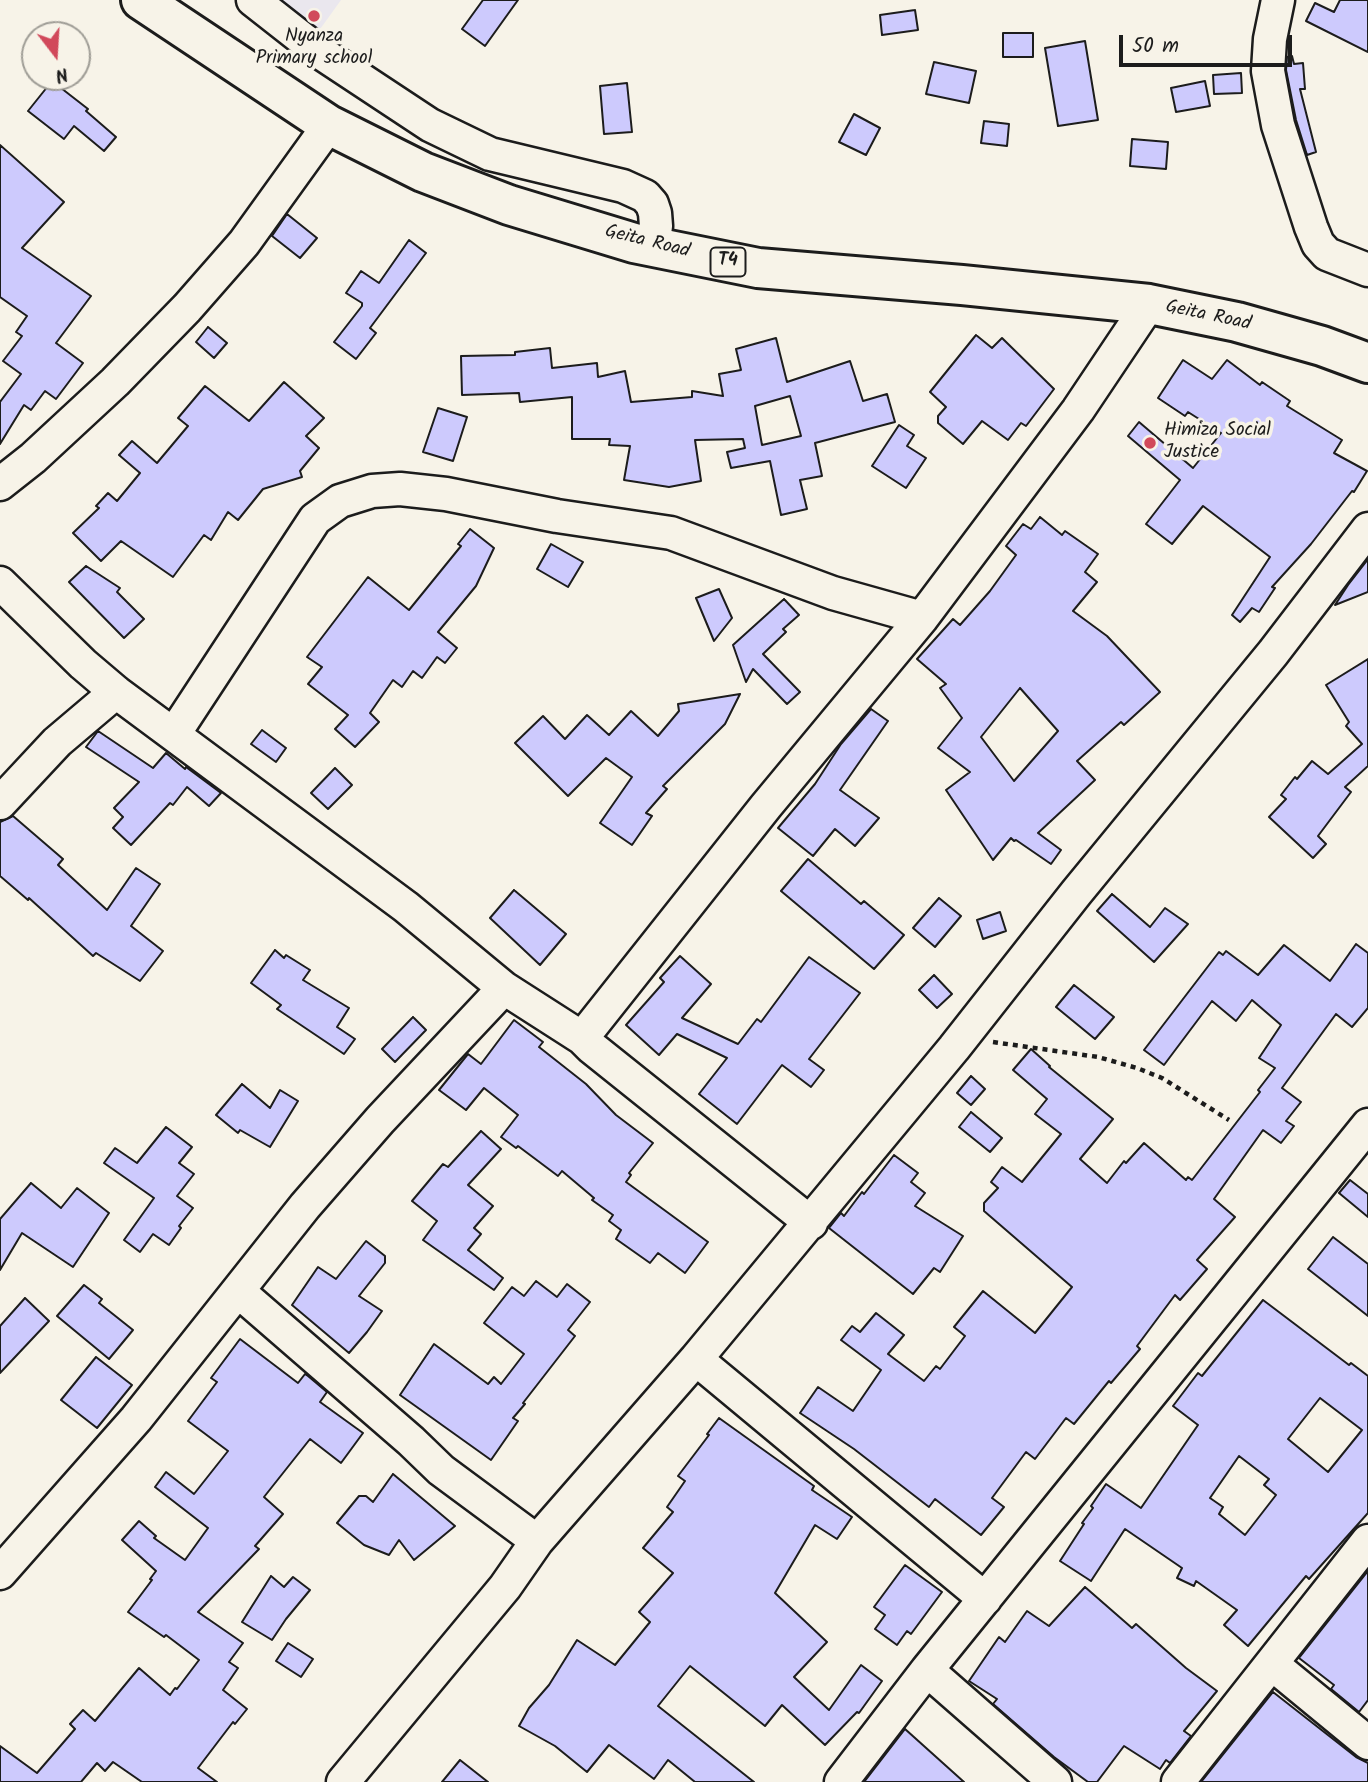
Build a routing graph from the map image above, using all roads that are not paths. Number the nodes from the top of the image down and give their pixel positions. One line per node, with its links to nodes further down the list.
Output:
1 (141, 0): 4 (highway, Geita Road / T4)
2 (253, 0): 5 (street)
3 (1278, 0): 6 (street)
4 (329, 125): 5 (highway, Geita Road / T4); 9 (street)
5 (653, 247): 7 (highway, Geita Road / T4)
6 (1368, 270)
7 (1149, 304): 8 (highway, Geita Road / T4); 12 (street)
8 (1368, 363)
9 (0, 484)
10 (1368, 529): 19 (street)
11 (0, 583): 13 (street)
12 (922, 618): 14 (street); 17 (street)
13 (116, 692): 14 (street); 15 (street)
14 (174, 734): 16 (street)
15 (0, 803)
16 (504, 988): 17 (street); 20 (street)
17 (582, 1038): 19 (street)
18 (1364, 1139): 25 (street)
19 (811, 1223): 21 (street)
20 (238, 1291): 22 (street); 24 (street)
21 (696, 1359): 22 (street); 25 (street)
22 (537, 1541): 29 (street)
23 (1368, 1541): 26 (street)
24 (0, 1573)
25 (985, 1599): 27 (street)
26 (1272, 1664): 28 (street); 32 (street)
27 (927, 1670): 30 (street); 31 (street)
28 (1368, 1743)
29 (343, 1782)
30 (841, 1782)
31 (1055, 1782)
32 (1178, 1782)

